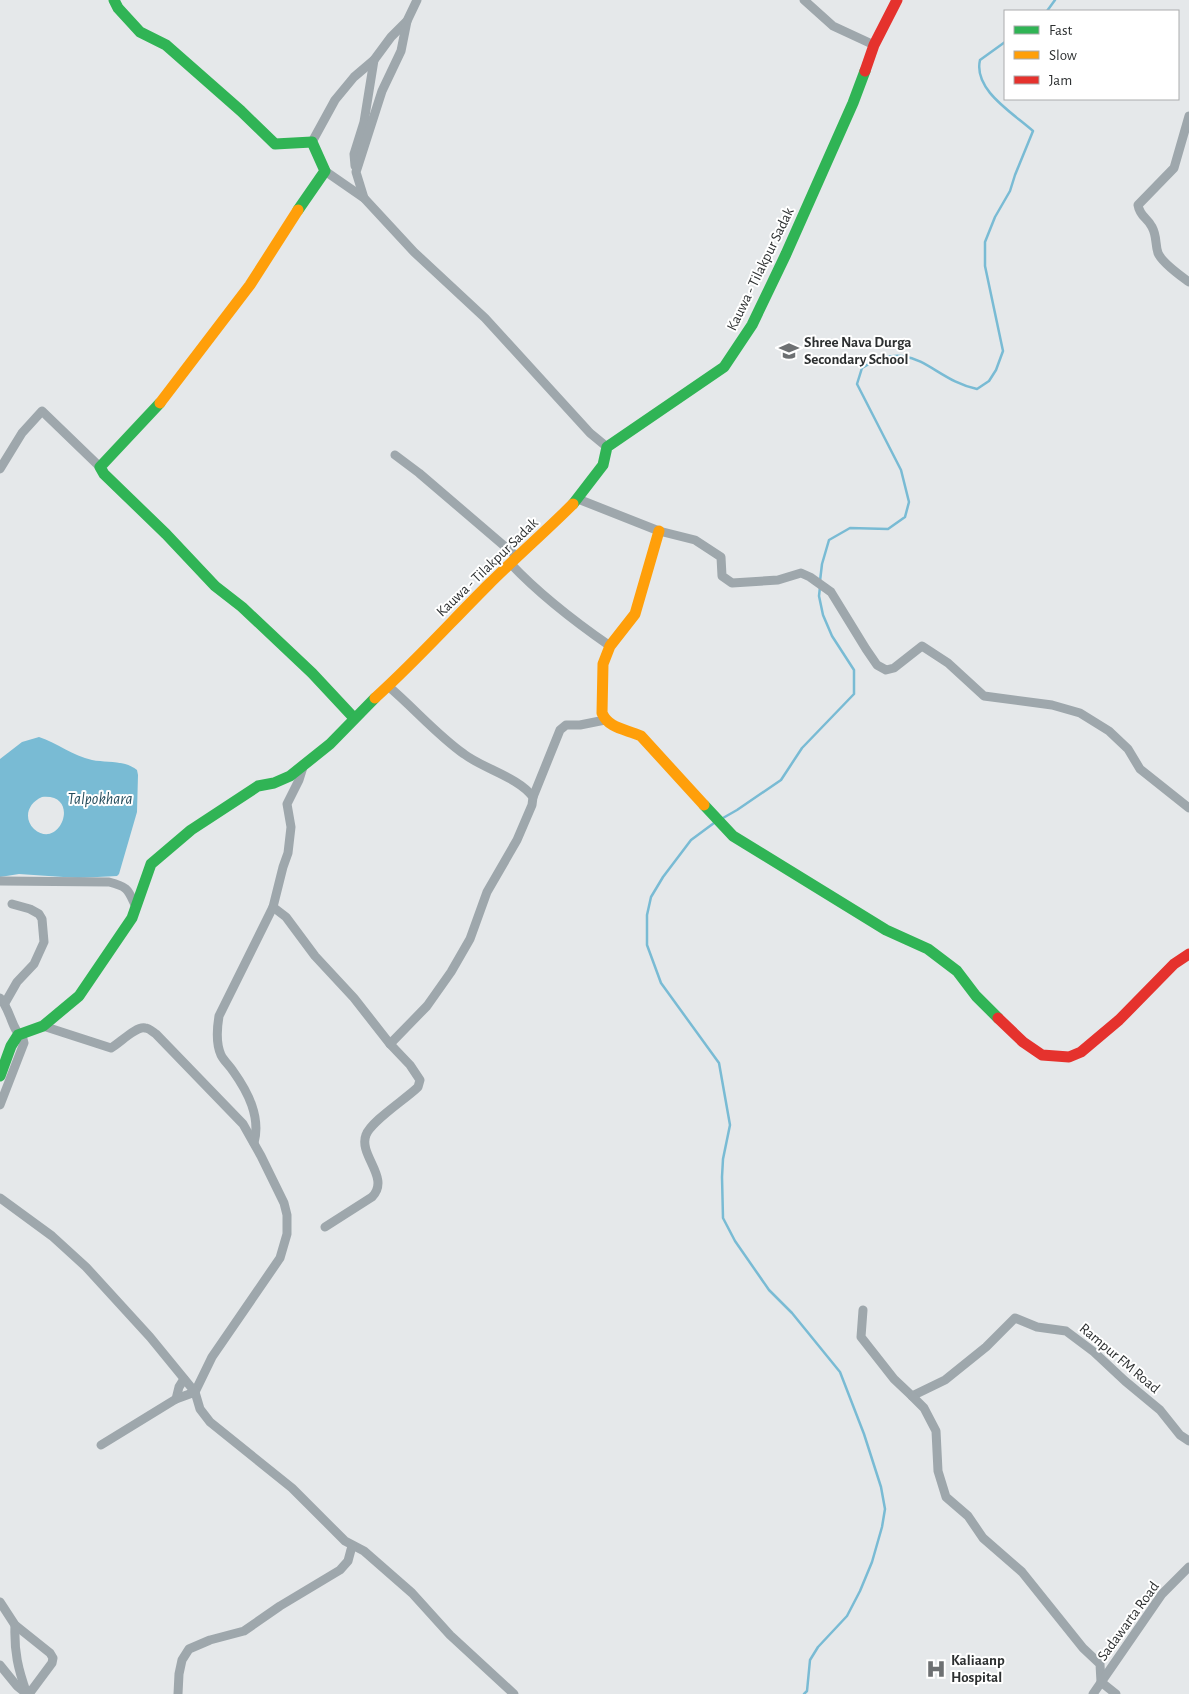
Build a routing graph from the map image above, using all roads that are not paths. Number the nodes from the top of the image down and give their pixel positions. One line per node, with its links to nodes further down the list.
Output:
1 (114, 0): 9 (street)
2 (417, 0): 5 (street)
3 (804, 0): 6 (street)
4 (897, 0): 6 (street, Kauwa - Tilakpur Sadak)
5 (406, 21): 7 (street); 11 (street)
6 (874, 45): 14 (street, Kauwa - Tilakpur Sadak)
7 (374, 60): 9 (street); 11 (street)
8 (1189, 116): 13 (street)
9 (312, 142): 10 (street)
10 (324, 171): 12 (street); 16 (street)
11 (356, 172): 12 (street)
12 (364, 198): 14 (street)
13 (1189, 282)
14 (607, 447): 18 (street, Kauwa - Tilakpur Sadak)
15 (395, 455): 20 (street)
16 (100, 467): 17 (street); 23 (street)
17 (0, 469)
18 (578, 499): 19 (street); 20 (street, Kauwa - Tilakpur Sadak)
19 (659, 531): 21 (street); 27 (street)
20 (513, 560): 21 (street); 22 (street, Kauwa - Tilakpur Sadak)
21 (610, 646): 24 (street)
22 (388, 686): 23 (street, Kauwa - Tilakpur Sadak); 26 (street)
23 (354, 718): 25 (street, Kauwa - Tilakpur Sadak)
24 (604, 720): 26 (street); 32 (street)
25 (304, 764): 30 (street, Kauwa - Tilakpur Sadak); 31 (street)
26 (533, 797): 36 (street)
27 (1189, 808)
28 (0, 881): 30 (street)
29 (12, 904): 33 (street)
30 (136, 907): 34 (street, Kauwa - Tilakpur Sadak)
31 (273, 907): 36 (street); 39 (street)
32 (1189, 954)
33 (2, 1000): 35 (street)
34 (43, 1026): 35 (street, Kauwa - Tilakpur Sadak); 39 (street)
35 (18, 1035): 37 (street); 38 (street)
36 (390, 1044): 41 (street)
37 (0, 1076)
38 (0, 1104)
39 (254, 1143): 44 (street)
40 (0, 1198): 43 (street)
41 (326, 1227)
42 (863, 1310): 45 (street)
43 (184, 1379): 44 (street); 46 (street)
44 (195, 1392): 46 (street); 49 (street)
45 (912, 1396): 47 (street, Rampur FM Road); 54 (street)
46 (176, 1399): 48 (street)
47 (1189, 1441)
48 (101, 1445)
49 (352, 1546): 56 (street); 57 (street)
50 (1189, 1567): 54 (street, Sadawarta Road)
51 (0, 1602): 52 (street)
52 (15, 1625): 55 (street); 55 (street)
53 (0, 1665): 55 (street)
54 (1101, 1682): 58 (street, Sadawarta Road); 59 (street)
55 (28, 1694)
56 (178, 1694)
57 (514, 1694)
58 (1093, 1694)
59 (1116, 1694)

